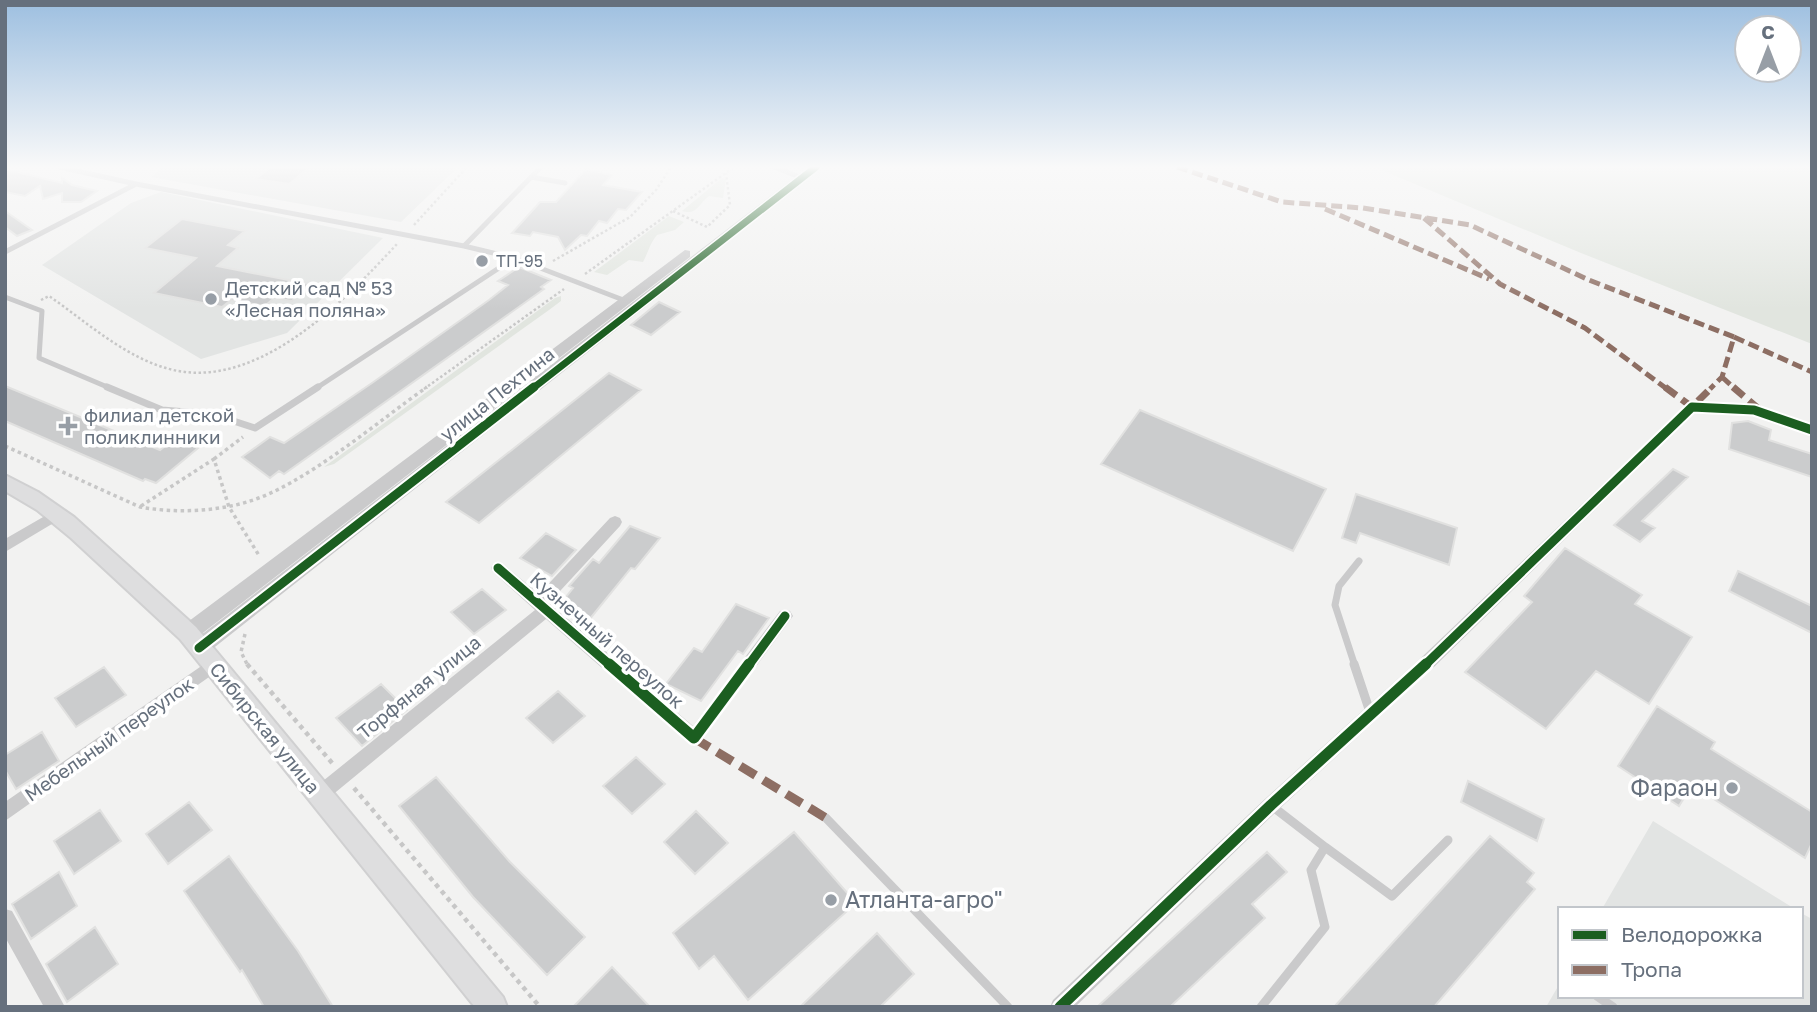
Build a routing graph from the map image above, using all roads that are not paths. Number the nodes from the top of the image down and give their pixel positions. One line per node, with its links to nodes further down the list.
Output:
1 (78, 214): 6 (lane)
2 (295, 214): 5 (lane)
3 (495, 214): 5 (lane)
4 (744, 214): 9 (street, улица Пехтина)
5 (464, 246): 7 (lane)
6 (5, 252)
7 (514, 258): 8 (lane); 9 (lane)
8 (5, 298)
9 (631, 303): 19 (street, улица Пехтина)
10 (1812, 430): 20 (street)
11 (5, 482): 12 (main road, Сибирская улица)
12 (57, 514): 14 (street); 19 (main road, Сибирская улица)
13 (615, 523): 17 (street, Торфяная улица)
14 (5, 546)
15 (1359, 561): 20 (lane)
16 (498, 569): 17 (street, Кузнечный переулок)
17 (541, 608): 18 (street, Кузнечный переулок); 21 (street, Торфяная улица)
18 (785, 616)
19 (200, 649): 21 (main road, Сибирская улица); 23 (street, Мебельный переулок)
20 (1371, 714): 22 (street)
21 (319, 795): 29 (main road, Сибирская улица)
22 (1271, 805): 26 (lane); 31 (street)
23 (5, 813)
24 (826, 818): 30 (lane)
25 (1448, 840): 26 (lane)
26 (1325, 847): 32 (lane)
27 (5, 918): 28 (street)
28 (55, 1007)
29 (493, 1007)
30 (1008, 1007)
31 (1060, 1007)
32 (1261, 1007)

